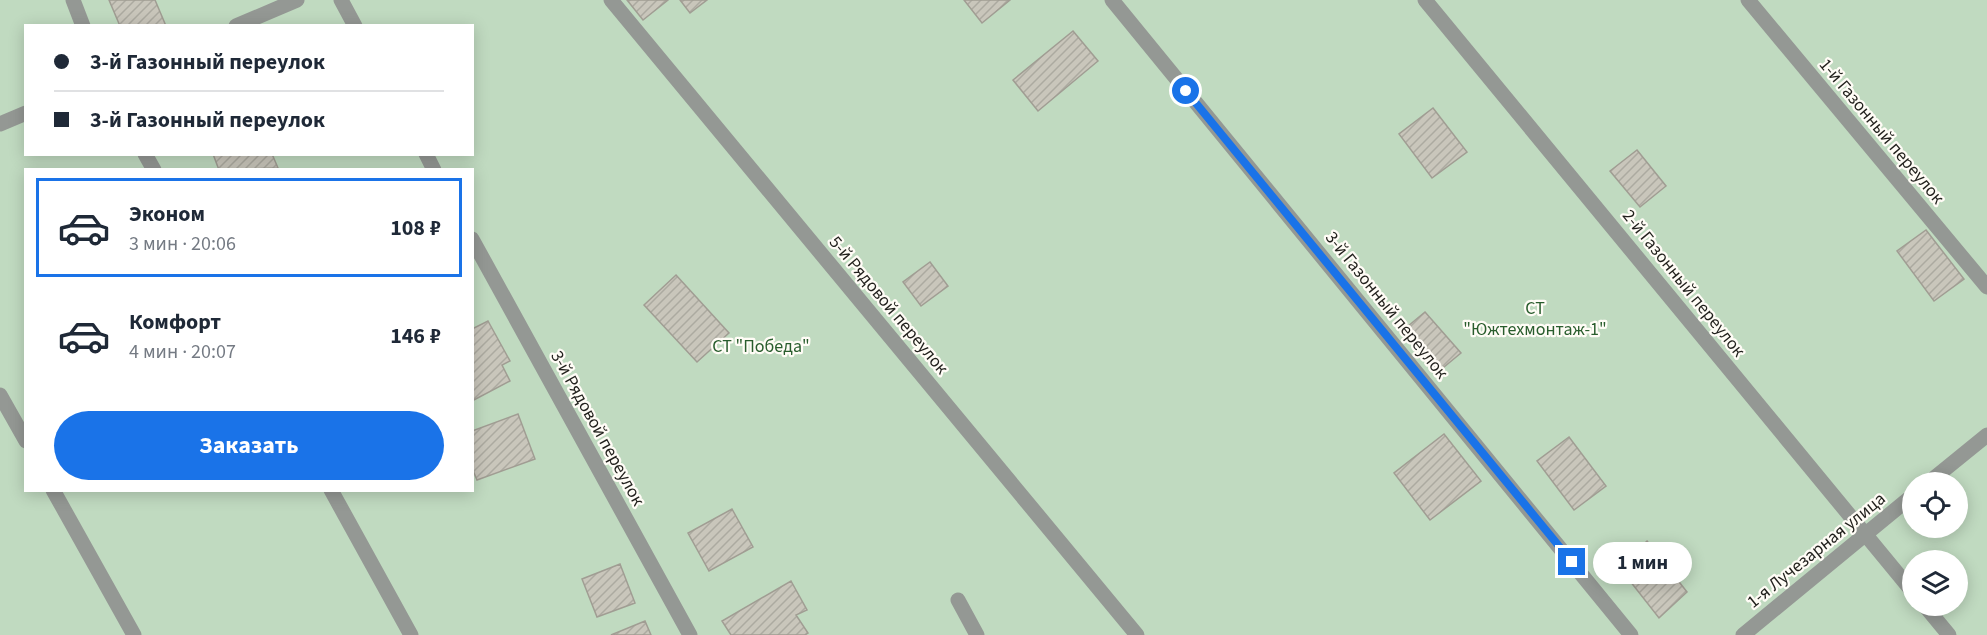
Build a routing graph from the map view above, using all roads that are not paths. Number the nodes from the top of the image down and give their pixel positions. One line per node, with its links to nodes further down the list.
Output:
1 (73, 0): 8 (lane)
2 (297, 0): 9 (lane)
3 (341, 0): 10 (lane)
4 (611, 0): 30 (lane, 5-й Рядовой переулок)
5 (1112, 0): 31 (lane, 3-й Газонный переулок)
6 (1425, 0): 22 (lane, 2-й Газонный переулок)
7 (1748, 0): 14 (lane, 1-й Газонный переулок)
8 (82, 24)
9 (241, 24)
10 (354, 24)
11 (24, 114): 12 (lane)
12 (0, 124)
13 (474, 243): 28 (lane, 3-й Рядовой переулок)
14 (1987, 286)
15 (0, 395): 17 (lane)
16 (1987, 435): 18 (lane)
17 (24, 437)
18 (1942, 472)
19 (54, 492): 26 (lane)
20 (332, 492): 27 (lane)
21 (1902, 504): 22 (lane, 1-я Лучезарная улица)
22 (1866, 534): 23 (lane, 2-й Газонный переулок); 32 (lane, 1-я Лучезарная улица)
23 (1902, 579)
24 (958, 600): 29 (lane)
25 (1933, 616): 33 (lane)
26 (134, 635)
27 (411, 635)
28 (690, 635)
29 (976, 635)
30 (1137, 635)
31 (1631, 635)
32 (1743, 635)
33 (1949, 635)

